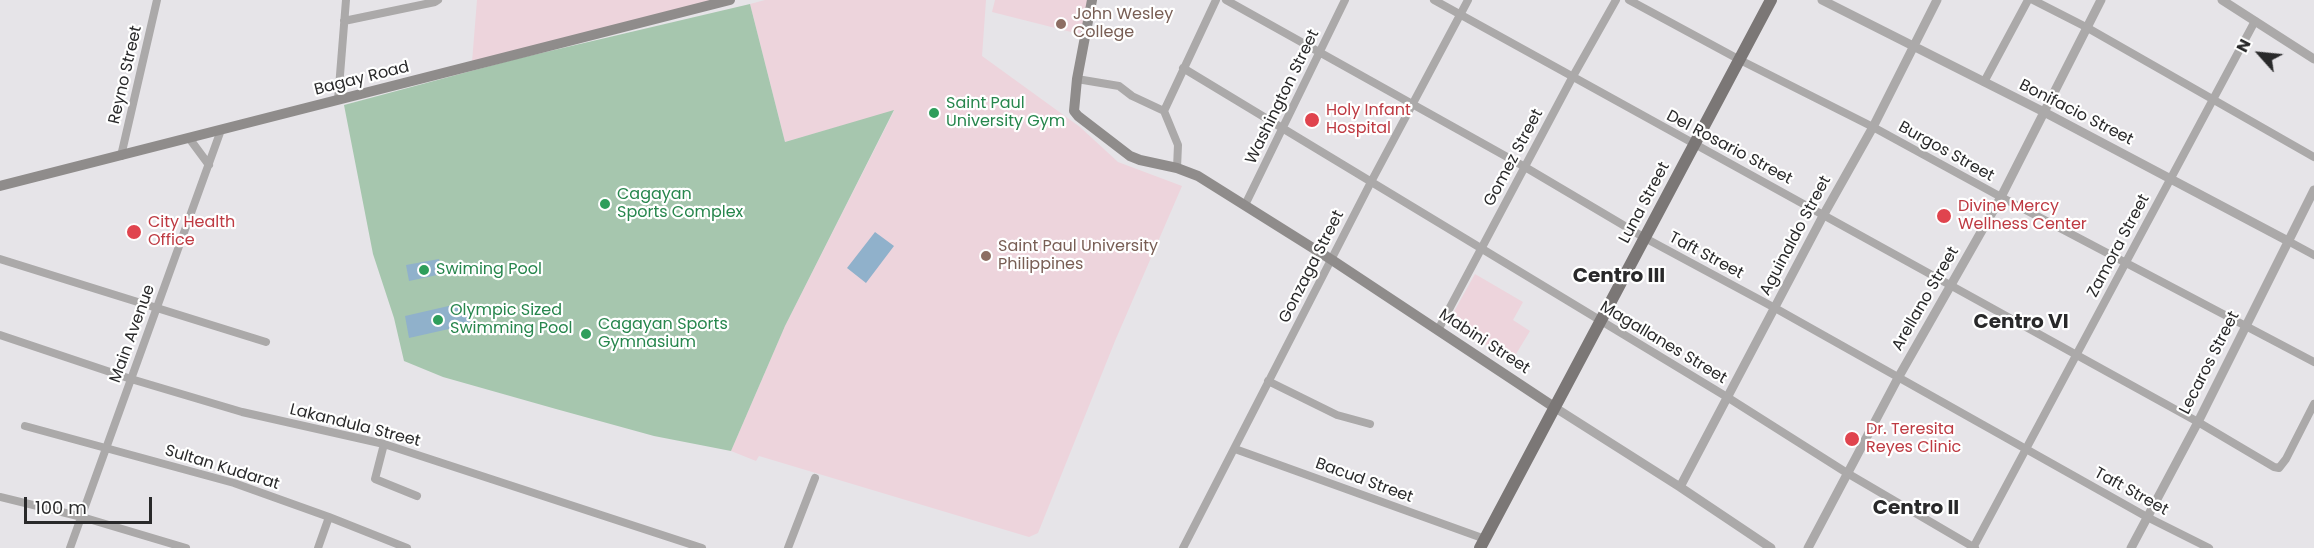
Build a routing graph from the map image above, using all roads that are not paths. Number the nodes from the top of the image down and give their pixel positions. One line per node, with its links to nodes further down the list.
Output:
1 (157, 0): 42 (street, Reyno Street)
2 (346, 0): 21 (street)
3 (438, 0): 21 (street)
4 (730, 0): 33 (main road, Bagay Road)
5 (1092, 0): 30 (main road)
6 (1216, 0): 28 (street)
7 (1226, 0): 25 (street, Taft Street)
8 (1345, 0): 25 (street, Washington Street)
9 (1434, 0): 20 (street, Del Rosario Street)
10 (1468, 0): 20 (street, Gonzaga Street)
11 (1616, 0): 29 (street, Gomez Street)
12 (1629, 0): 27 (street, Burgos Street)
13 (1772, 0): 27 (main road, Luna Street)
14 (1822, 0): 24 (street, Bonifacio Street)
15 (1937, 0): 24 (street, Aguinaldo Street)
16 (2028, 0): 31 (street)
17 (2033, 0): 23 (street)
18 (2100, 0): 23 (street, Arellano Street)
19 (2222, 0): 22 (street)
20 (1461, 15): 29 (street, Del Rosario Street); 34 (street, Gonzaga Street)
21 (344, 21): 33 (street)
22 (2255, 21): 26 (street); 32 (street, Zamora Street)
23 (2086, 27): 32 (street); 36 (street, Arellano Street)
24 (1913, 46): 31 (street, Bonifacio Street); 37 (street, Aguinaldo Street)
25 (1321, 53): 34 (street, Taft Street); 39 (street, Washington Street)
26 (2314, 59)
27 (1740, 60): 37 (street, Burgos Street); 41 (main road, Luna Street)
28 (1183, 68): 35 (street); 39 (street, Magallanes Street)
29 (1572, 78): 41 (street, Del Rosario Street); 45 (street, Gomez Street)
30 (1077, 80): 35 (street); 46 (main road, Mabini Street)
31 (1984, 82): 36 (street, Bonifacio Street)
32 (2212, 98): 43 (street); 47 (street, Zamora Street)
33 (338, 100): 38 (main road, Bagay Road)
34 (1413, 104): 45 (street, Taft Street); 48 (street, Gonzaga Street)
35 (1164, 111): 46 (street)
36 (2044, 112): 47 (street, Bonifacio Street); 51 (street, Arellano Street)
37 (1873, 127): 51 (street, Burgos Street); 53 (street, Aguinaldo Street)
38 (221, 130): 40 (main road, Bagay Road); 44 (street, Main Avenue)
39 (1282, 130): 48 (street, Magallanes Street); 52 (street, Washington Street)
40 (189, 138): 42 (main road, Bagay Road); 44 (street)
41 (1694, 146): 53 (street, Del Rosario Street); 54 (main road, Luna Street)
42 (121, 156): 49 (main road, Bagay Road)
43 (2314, 157)
44 (209, 165): 62 (street, Main Avenue)
45 (1526, 167): 54 (street, Taft Street); 56 (street, Gomez Street)
46 (1177, 168): 52 (main road, Mabini Street)
47 (2171, 179): 55 (street, Bonifacio Street); 60 (street, Zamora Street)
48 (1371, 182): 56 (street, Magallanes Street); 59 (street, Gonzaga Street)
49 (0, 186)
50 (2314, 190): 55 (street, Lecaros Street)
51 (2001, 197): 60 (street, Burgos Street); 61 (street, Arellano Street)
52 (1245, 205): 59 (main road, Mabini Street)
53 (1824, 214): 61 (street, Del Rosario Street); 63 (street, Aguinaldo Street)
54 (1645, 238): 63 (street, Taft Street); 64 (main road, Luna Street)
55 (2288, 241): 57 (street, Bonifacio Street); 65 (street, Lecaros Street)
56 (1482, 249): 64 (street, Magallanes Street); 66 (street, Gomez Street)
57 (2314, 255)
58 (0, 259): 62 (street)
59 (1332, 260): 66 (main road, Mabini Street); 73 (street, Gonzaga Street)
60 (2125, 263): 65 (street, Burgos Street); 69 (street, Zamora Street)
61 (1952, 286): 69 (street, Del Rosario Street); 71 (street, Arellano Street)
62 (157, 308): 68 (street); 72 (street, Main Avenue)
63 (1775, 308): 71 (street, Taft Street); 74 (street, Aguinaldo Street)
64 (1600, 322): 74 (street, Magallanes Street); 76 (main road, Luna Street)
65 (2246, 326): 70 (street, Burgos Street); 77 (street, Lecaros Street)
66 (1438, 330): 76 (main road, Mabini Street)
67 (0, 335): 72 (street, Lakandula Street)
68 (266, 342)
69 (2076, 355): 77 (street, Del Rosario Street); 83 (street, Zamora Street)
70 (2314, 362)
71 (1898, 378): 83 (street, Taft Street); 84 (street, Arellano Street)
72 (132, 379): 80 (street, Lakandula Street); 81 (street, Main Avenue)
73 (1268, 381): 78 (street); 82 (street, Gonzaga Street)
74 (1726, 397): 84 (street, Magallanes Street); 86 (street, Aguinaldo Street)
75 (2314, 404): 77 (street, Del Rosario Street)
76 (1554, 407): 86 (street, Mabini Street); 92 (main road, Luna Street)
77 (2198, 422): 91 (street, Lecaros Street)
78 (1370, 424)
79 (25, 426): 81 (street, Sultan Kudarat)
80 (384, 444): 87 (street); 93 (street, Lakandula Street)
81 (106, 449): 89 (street, Main Avenue); 90 (street, Sultan Kudarat)
82 (1235, 449): 92 (street, Bacud Street); 100 (street, Gonzaga Street)
83 (2026, 449): 91 (street, Taft Street); 103 (street, Zamora Street)
84 (1847, 473): 102 (street, Arellano Street); 103 (street, Magallanes Street)
85 (815, 478): 99 (street)
86 (1680, 487): 101 (street, Mabini Street)
87 (417, 496)
88 (0, 497): 89 (street)
89 (82, 517): 94 (street, Main Avenue); 95 (street)
90 (329, 517): 96 (street); 97 (street, Sultan Kudarat)
91 (2147, 517): 104 (street, Lecaros Street); 105 (street, Taft Street)
92 (1482, 543)
93 (687, 546): 98 (street, Lakandula Street)
94 (70, 548)
95 (186, 548)
96 (318, 548)
97 (407, 548)
98 (702, 548)
99 (788, 548)
100 (1183, 548)
101 (1771, 548)
102 (1809, 548)
103 (1974, 548)
104 (2131, 548)
105 (2209, 548)

